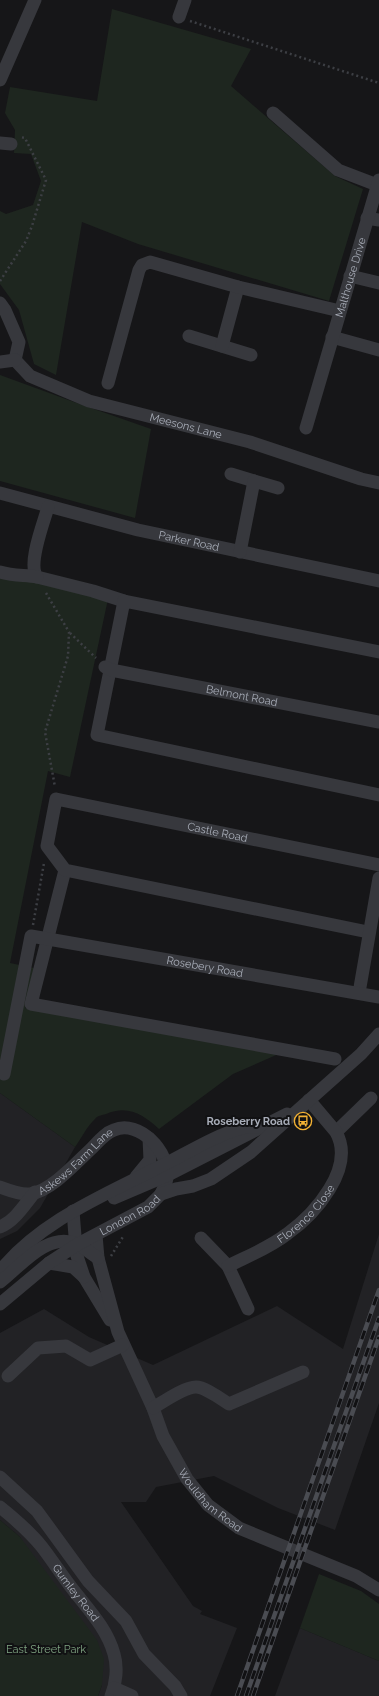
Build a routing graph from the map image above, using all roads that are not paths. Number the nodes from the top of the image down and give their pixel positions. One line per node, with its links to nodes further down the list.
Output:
1 (35, 0): 4 (street)
2 (185, 0): 3 (street)
3 (179, 17)
4 (0, 80)
5 (273, 113): 6 (street)
6 (378, 183): 7 (street, Malthouse Drive)
7 (373, 219): 8 (street, Malthouse Drive)
8 (350, 276): 9 (street); 12 (street, Malthouse Drive)
9 (379, 283)
10 (238, 287): 12 (street); 15 (street); 20 (street)
11 (0, 303): 18 (street)
12 (340, 311): 14 (street, Malthouse Drive)
13 (189, 336): 15 (street)
14 (332, 337): 16 (street); 21 (street, Malthouse Drive)
15 (222, 346): 17 (street)
16 (379, 350)
17 (251, 355)
18 (15, 360): 19 (street); 24 (street, Meesons Lane)
19 (0, 362)
20 (108, 383)
21 (306, 428)
22 (231, 474): 23 (street)
23 (254, 481): 25 (street); 28 (street)
24 (379, 483)
25 (278, 488)
26 (0, 493): 27 (street, Parker Road)
27 (48, 507): 28 (street, Parker Road); 30 (street)
28 (240, 552): 31 (street, Parker Road)
29 (0, 572): 30 (street)
30 (37, 577): 32 (street)
31 (379, 582)
32 (124, 601): 33 (street); 34 (street)
33 (379, 652)
34 (108, 668): 35 (street, Belmont Road); 36 (street)
35 (379, 722)
36 (379, 795)
37 (379, 865): 38 (street, Castle Road)
38 (65, 870): 40 (street); 41 (street)
39 (379, 878): 40 (street)
40 (368, 932): 42 (street)
41 (47, 939): 42 (street, Rosebery Road); 45 (street); 46 (street, Rosebery Road)
42 (359, 993): 43 (street, Rosebery Road)
43 (379, 997)
44 (379, 1034): 48 (street, London Road)
45 (335, 1058)
46 (4, 1074)
47 (371, 1098): 49 (street)
48 (305, 1103): 49 (street, Florence Close); 51 (street, London Road); 55 (street, London Road)
49 (336, 1132): 63 (street, Florence Close)
50 (149, 1138): 51 (street, Askews Farm Lane); 52 (street); 54 (street, Askews Farm Lane)
51 (166, 1170): 52 (street, London Road); 55 (street); 56 (street, London Road)
52 (135, 1179): 56 (street, London Road)
53 (0, 1187): 54 (street, Askews Farm Lane)
54 (35, 1192): 58 (street)
55 (161, 1194): 59 (street, London Road)
56 (93, 1201): 57 (street, London Road)
57 (74, 1211): 61 (street, Wouldham Road); 65 (street, London Road)
58 (0, 1227)
59 (96, 1235): 61 (street, London Road); 62 (street, Wouldham Road)
60 (201, 1238): 63 (street)
61 (78, 1244): 62 (street); 64 (street, London Road); 66 (street, Wouldham Road); 67 (street)
62 (98, 1258): 70 (street, Wouldham Road)
63 (224, 1263): 69 (street)
64 (49, 1264): 66 (street, Wouldham Road); 68 (street, London Road)
65 (0, 1270)
66 (84, 1277): 70 (street, Wouldham Road)
67 (0, 1282)
68 (0, 1304)
69 (248, 1309)
70 (118, 1332): 71 (street, Wouldham Road)
71 (123, 1345): 73 (street); 74 (street, Wouldham Road)
72 (303, 1372): 74 (street)
73 (8, 1376)
74 (153, 1408): 78 (street, Wouldham Road)
75 (0, 1471): 76 (street)
76 (0, 1476): 79 (street)
77 (0, 1506): 80 (street, Gumley Road)
78 (379, 1590)
79 (122, 1617): 80 (street); 83 (street)
80 (103, 1629): 81 (street, Gumley Road)
81 (112, 1692): 82 (street)
82 (132, 1696)
83 (181, 1696)

